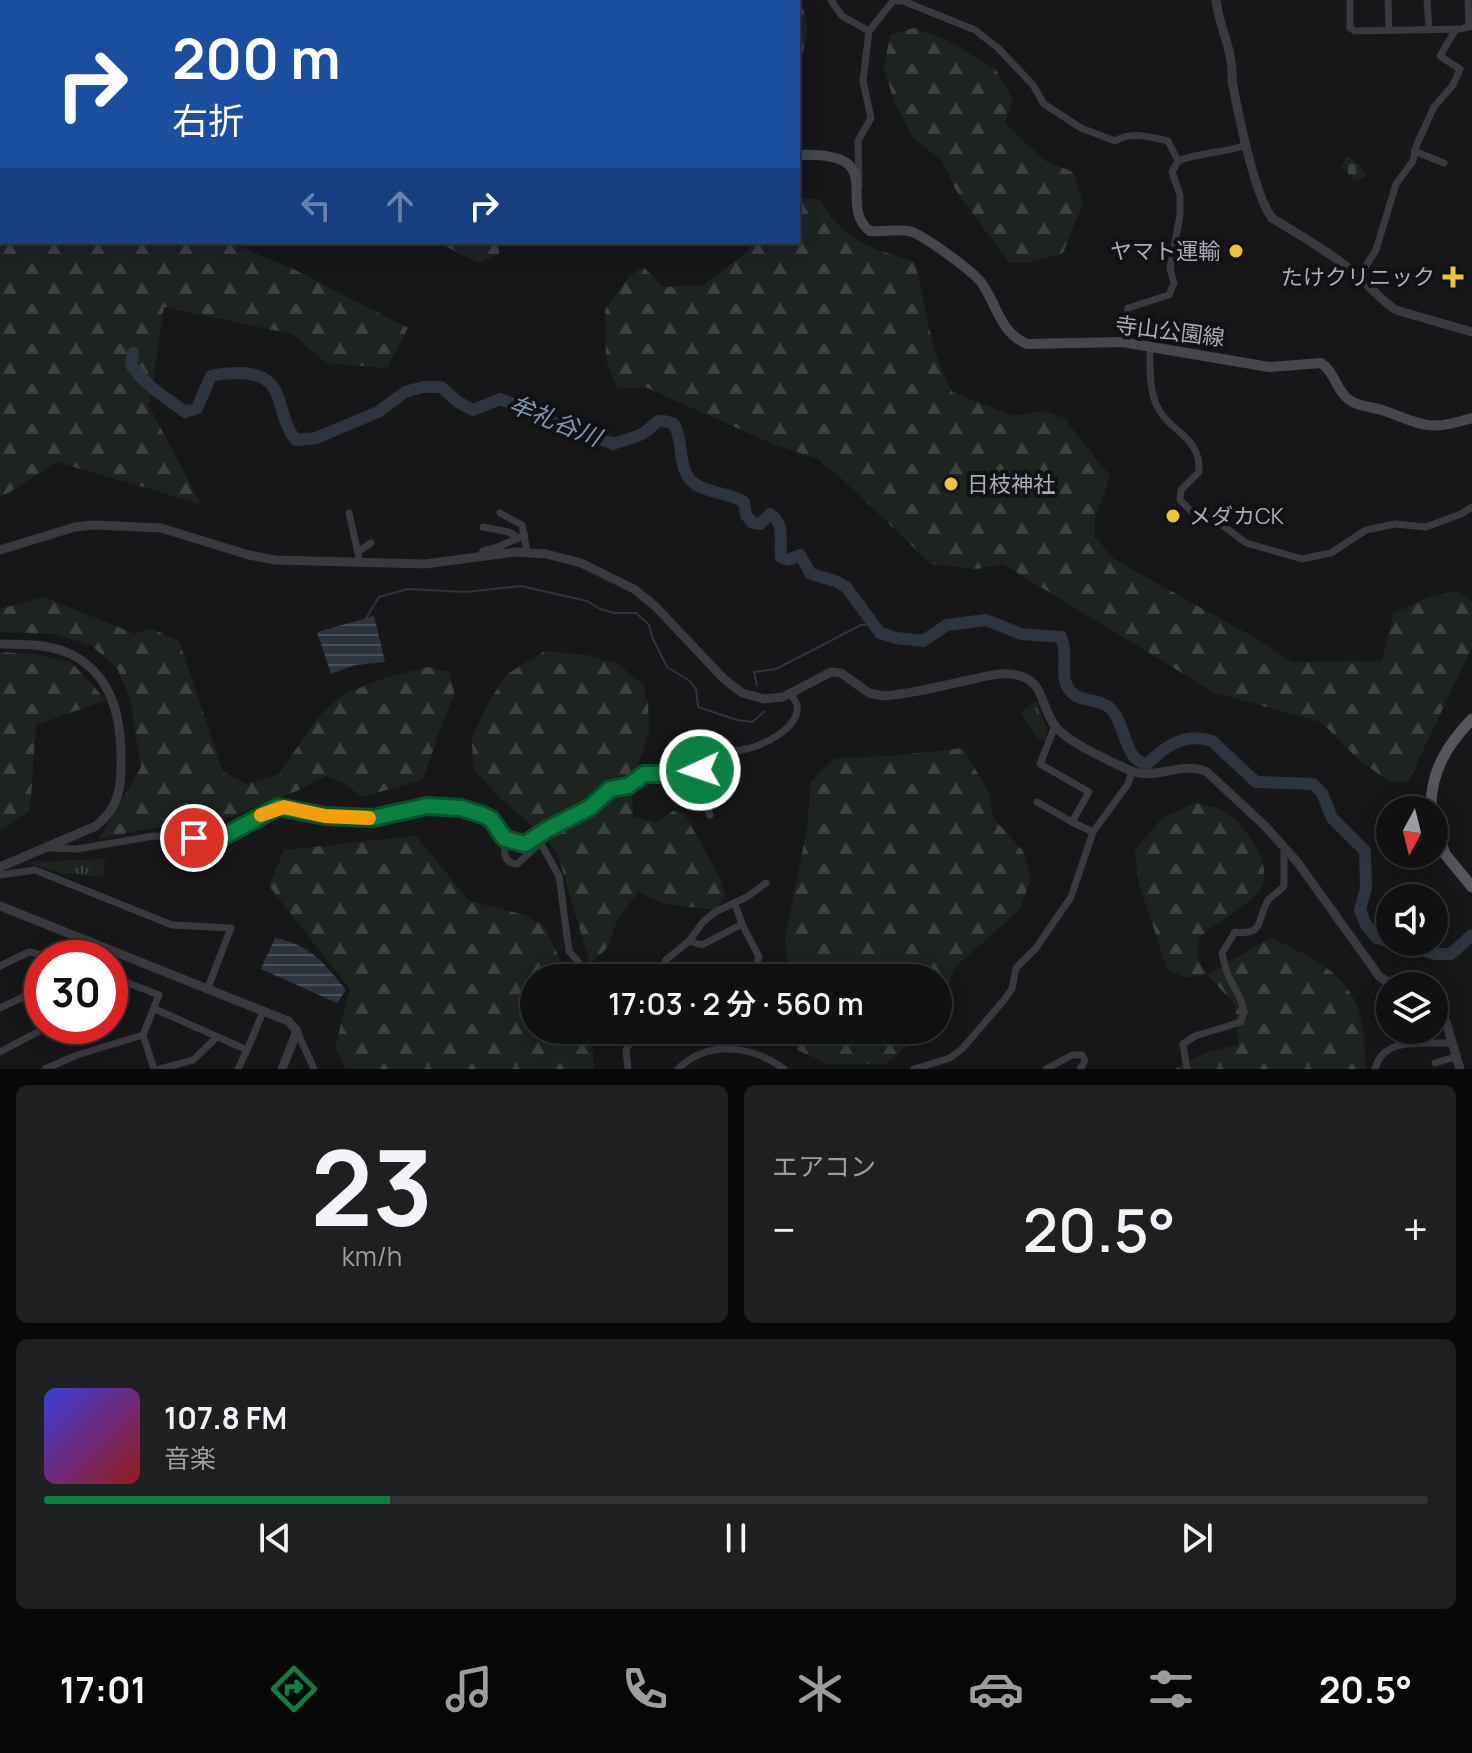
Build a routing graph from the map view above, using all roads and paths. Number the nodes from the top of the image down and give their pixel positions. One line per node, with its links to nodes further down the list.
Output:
1 (831, 0): 12 (street)
2 (903, 0): 12 (street); 16 (street)
3 (1216, 0): 13 (street)
4 (1350, 0): 11 (street)
5 (1388, 0): 11 (street)
6 (1427, 0): 9 (street)
7 (1468, 0): 8 (street)
8 (1470, 26): 10 (street)
9 (1429, 28): 10 (street); 11 (street)
10 (1456, 29): 14 (street)
11 (1389, 30)
12 (869, 31): 18 (street)
13 (1247, 145): 16 (street); 19 (street)
14 (1414, 151): 17 (street); 19 (street)
15 (800, 155): 18 (main road, 寺山公園線)
16 (1178, 161): 21 (street)
17 (1444, 163)
18 (858, 188): 21 (main road, 寺山公園線)
19 (1359, 277): 20 (street)
20 (1472, 332)
21 (1122, 342): 22 (main road, 寺山公園線)
22 (1150, 347): 23 (main road, 寺山公園線); 24 (street)
23 (1472, 418)
24 (1472, 507)
25 (349, 513): 31 (street)
26 (500, 513): 28 (street)
27 (483, 527): 28 (street)
28 (521, 536): 32 (street); 33 (street)
29 (371, 543): 31 (street)
30 (0, 550): 34 (street)
31 (359, 551): 34 (street)
32 (527, 552): 33 (street); 36 (street)
33 (480, 557): 34 (street)
34 (360, 562)
35 (0, 644): 50 (street)
36 (790, 693): 38 (street); 39 (street)
37 (1472, 719): 41 (main road)
38 (1055, 726): 40 (street); 44 (street)
39 (700, 770): 43 (street); 45 (street)
40 (1132, 771): 46 (street); 49 (street)
41 (1432, 796)
42 (1037, 802): 44 (street)
43 (710, 815)
44 (1072, 822): 46 (street)
45 (558, 826): 47 (street); 48 (street)
46 (1093, 832): 91 (street)
47 (505, 839): 48 (street); 50 (street)
48 (540, 842): 61 (street)
49 (1284, 847): 65 (street); 94 (street)
50 (46, 848): 52 (street)
51 (1448, 858): 55 (main road)
52 (0, 867)
53 (0, 875): 67 (street)
54 (766, 883): 56 (street)
55 (1472, 887)
56 (735, 904): 58 (street); 59 (street)
57 (0, 906): 67 (street)
58 (742, 924): 59 (street); 63 (street)
59 (689, 941): 62 (street)
60 (24, 954): 64 (street)
61 (580, 964)
62 (667, 964)
63 (758, 964)
64 (0, 966)
65 (1376, 972)
66 (128, 982): 70 (street)
67 (207, 990): 71 (street)
68 (24, 997): 69 (street)
69 (0, 1008)
70 (155, 1009): 74 (street); 75 (street)
71 (263, 1012): 72 (street); 79 (street)
72 (297, 1031): 86 (street); 87 (street)
73 (1448, 1032): 77 (street)
74 (143, 1035): 83 (street); 84 (street)
75 (216, 1038): 79 (street); 84 (street)
76 (24, 1039): 80 (street)
77 (1451, 1043): 81 (street); 95 (street)
78 (629, 1044): 88 (street)
79 (247, 1050): 85 (street)
80 (0, 1052)
81 (1455, 1057): 82 (street); 96 (street)
82 (1435, 1063)
83 (45, 1069)
84 (157, 1069)
85 (238, 1069)
86 (282, 1069)
87 (314, 1069)
88 (628, 1069)
89 (678, 1069): 90 (street)
90 (784, 1069)
91 (914, 1069)
92 (1046, 1069): 93 (street)
93 (1080, 1069)
94 (1187, 1069)
95 (1375, 1069)
96 (1460, 1069)

